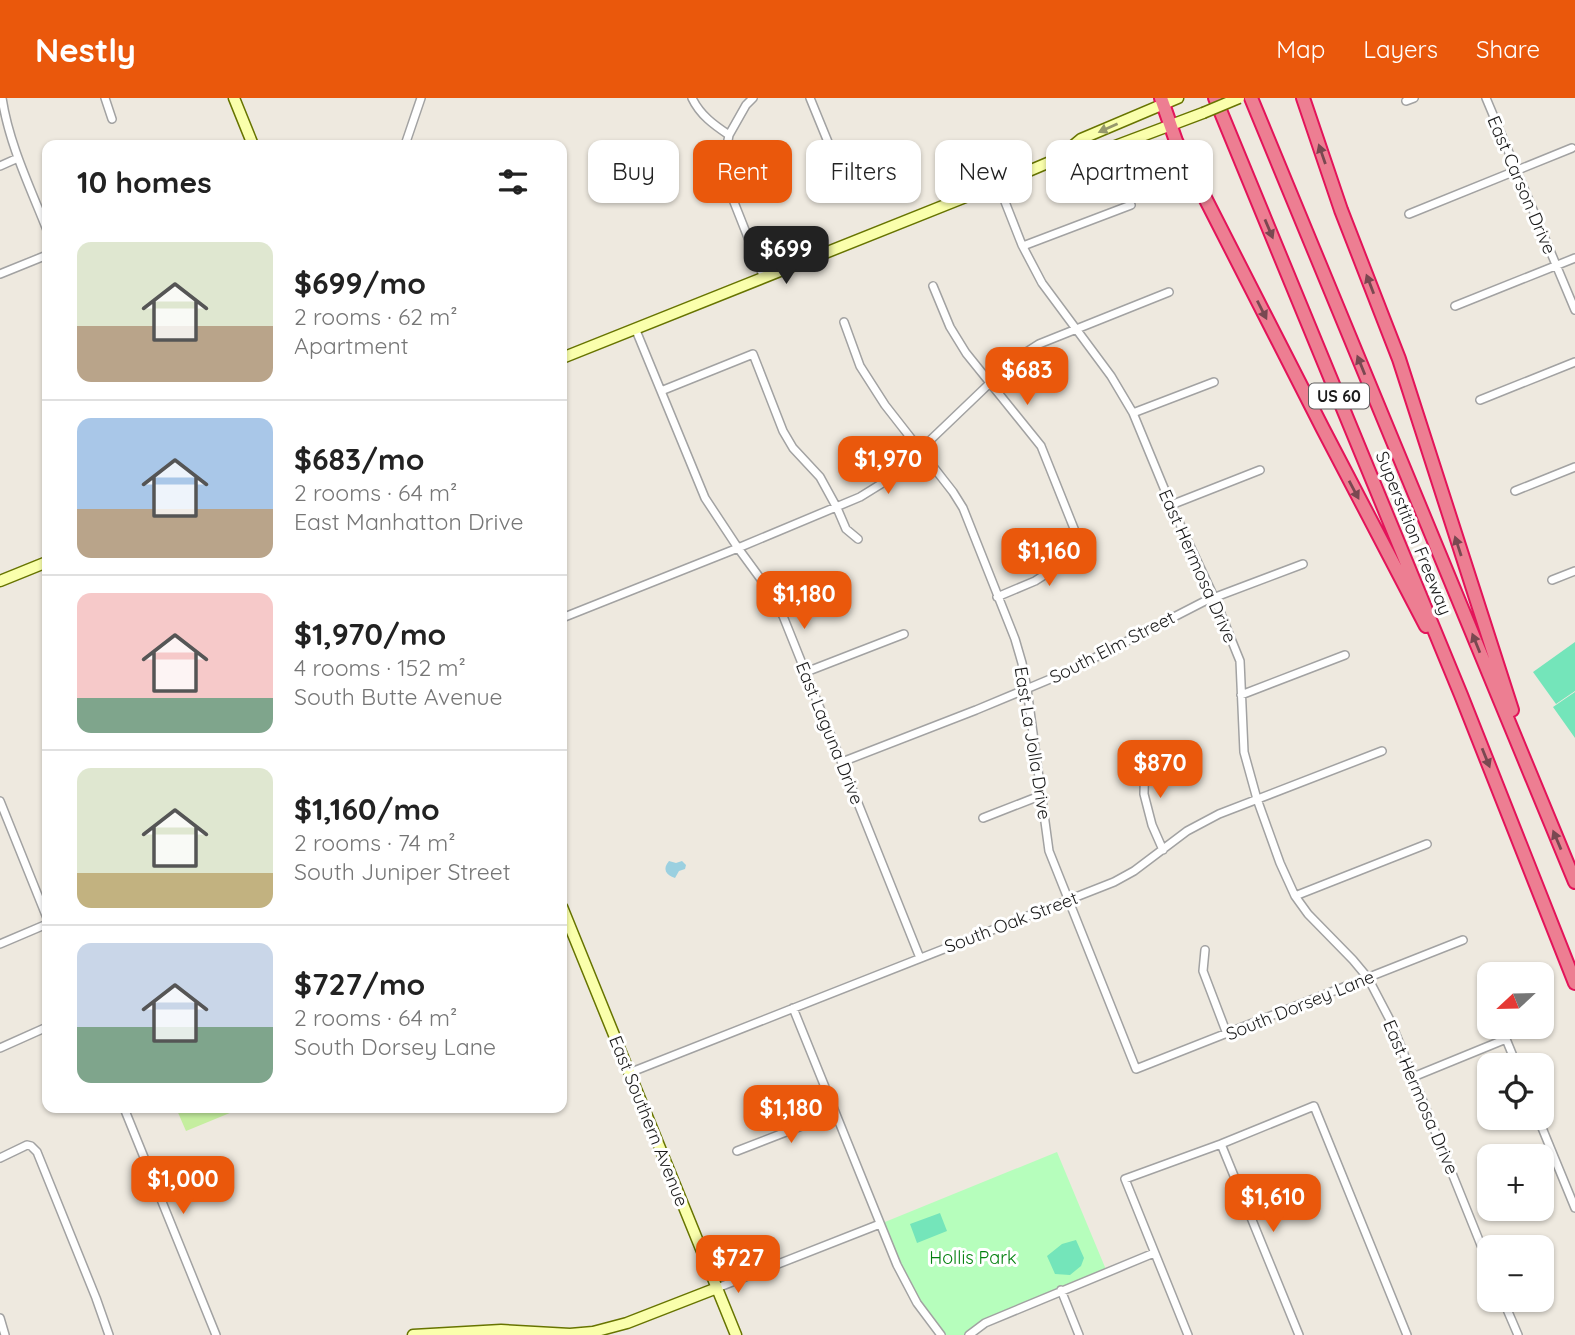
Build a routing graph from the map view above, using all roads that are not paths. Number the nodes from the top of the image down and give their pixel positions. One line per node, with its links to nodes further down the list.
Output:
1 (2, 98): 25 (street)
2 (105, 98): 16 (street)
3 (234, 98): 19 (main road)
4 (421, 98): 20 (street)
5 (692, 98): 18 (street)
6 (753, 98): 18 (street)
7 (810, 98): 21 (street)
8 (1178, 98): 15 (main road)
9 (1215, 98): 75 (highway, Superstition Freeway / US 60, one-way to 75)
10 (1239, 98): 17 (main road, bridge)
11 (1251, 98): 31 (highway, Superstition Freeway / US 60)
12 (1258, 98): 31 (highway)
13 (1303, 98): 80 (highway, one-way to 13)
14 (1486, 98): 27 (street, East Carson Drive)
15 (1162, 101): 17 (highway); 22 (main road, one-way to 22)
16 (112, 119)
17 (1171, 125): 23 (main road); 75 (highway, one-way to 75)
18 (729, 135): 39 (street)
19 (252, 140)
20 (407, 140)
21 (827, 140)
22 (1080, 140)
23 (1131, 140)
24 (1572, 148): 27 (street)
25 (18, 158): 26 (street); 33 (street)
26 (0, 166)
27 (1517, 171): 32 (street); 37 (street, East Carson Drive)
28 (951, 203): 39 (main road)
29 (1006, 203): 34 (street, East Hermosa Drive)
30 (1132, 205): 34 (street)
31 (1298, 213): 80 (highway, Superstition Freeway / US 60, one-way to 31)
32 (1409, 214)
33 (42, 218)
34 (1023, 246): 46 (street, East Hermosa Drive)
35 (42, 257): 38 (street)
36 (1575, 258): 37 (street)
37 (1556, 265): 42 (street); 43 (street, East Carson Drive)
38 (0, 274)
39 (764, 278): 45 (main road)
40 (933, 286): 49 (street)
41 (1169, 292): 46 (street)
42 (1455, 306)
43 (1575, 310)
44 (844, 322): 54 (street, East La Jolla Drive)
45 (635, 328): 47 (main road); 51 (street, East Laguna Drive)
46 (1076, 328): 49 (street); 53 (street, East Hermosa Drive)
47 (567, 356)
48 (1575, 362): 52 (street)
49 (990, 382): 54 (street); 67 (street)
50 (1214, 382): 53 (street)
51 (661, 391): 59 (street); 61 (street, East Laguna Drive)
52 (1480, 400)
53 (1133, 413): 58 (street, East Hermosa Drive)
54 (921, 449): 59 (street); 67 (street, East La Jolla Drive)
55 (1575, 467): 57 (street)
56 (1260, 470): 58 (street)
57 (1515, 491)
58 (1171, 505): 68 (street, East Hermosa Drive)
59 (837, 508): 60 (street); 61 (street)
60 (858, 539)
61 (738, 548): 69 (street); 72 (street, East Laguna Drive)
62 (42, 564): 66 (main road)
63 (1303, 564): 68 (street, South Elm Street)
64 (1575, 571): 65 (street)
65 (1552, 580)
66 (0, 581)
67 (997, 597): 73 (street, East La Jolla Drive)
68 (1213, 597): 73 (street, South Elm Street); 74 (street, East Hermosa Drive)
69 (567, 616)
70 (904, 634): 72 (street)
71 (1345, 656): 74 (street)
72 (806, 672): 78 (street, East Laguna Drive)
73 (1027, 689): 78 (street, South Elm Street); 79 (street, East La Jolla Drive)
74 (1241, 695): 81 (street, East Hermosa Drive)
75 (1461, 695): 97 (highway, Superstition Freeway / US 60, one-way to 97)
76 (1382, 751): 81 (street, South Oak Street)
77 (1145, 753): 85 (street)
78 (842, 762): 95 (street, East Laguna Drive)
79 (1042, 794): 83 (street); 88 (street, East La Jolla Drive)
80 (1540, 797): 86 (highway, Superstition Freeway / US 60, one-way to 80)
81 (1257, 799): 85 (street, South Oak Street); 87 (street, East Hermosa Drive)
82 (0, 801): 89 (street)
83 (983, 818)
84 (1427, 844): 87 (street)
85 (1163, 850): 88 (street, South Oak Street)
86 (1575, 882)
87 (1295, 896): 96 (street, East Hermosa Drive)
88 (1068, 900): 95 (street, South Oak Street); 103 (street, East La Jolla Drive)
89 (42, 906)
90 (567, 919): 104 (main road, East Southern Avenue)
91 (42, 926): 93 (street)
92 (1463, 940): 96 (street, South Dorsey Lane)
93 (0, 944)
94 (1205, 950): 100 (street)
95 (920, 958): 98 (street, South Oak Street)
96 (1368, 978): 100 (street, South Dorsey Lane); 105 (street, East Hermosa Drive)
97 (1575, 982)
98 (793, 1008): 104 (street, South Oak Street); 107 (street)
99 (42, 1029): 101 (street)
100 (1227, 1034): 103 (street, South Dorsey Lane)
101 (0, 1048)
102 (1512, 1053): 105 (street)
103 (1136, 1069)
104 (629, 1073): 116 (main road, East Southern Avenue)
105 (1413, 1077): 114 (street, East Hermosa Drive)
106 (126, 1113): 122 (street)
107 (835, 1113): 110 (street); 113 (street)
108 (1543, 1130): 112 (street)
109 (1221, 1143): 115 (street); 129 (street); 130 (street)
110 (737, 1151)
111 (0, 1158): 121 (street)
112 (1575, 1208)
113 (880, 1224): 116 (street); 125 (street)
114 (1477, 1235)
115 (1154, 1253): 117 (street); 128 (street)
116 (717, 1287): 123 (main road); 124 (main road, East Southern Avenue)
117 (1061, 1290): 126 (street); 127 (street)
118 (1508, 1312): 131 (street)
119 (0, 1318): 120 (street)
120 (5, 1335)
121 (109, 1335)
122 (216, 1335)
123 (413, 1335)
124 (736, 1335)
125 (941, 1335)
126 (969, 1335)
127 (1079, 1335)
128 (1188, 1335)
129 (1299, 1335)
130 (1407, 1335)
131 (1518, 1335)

